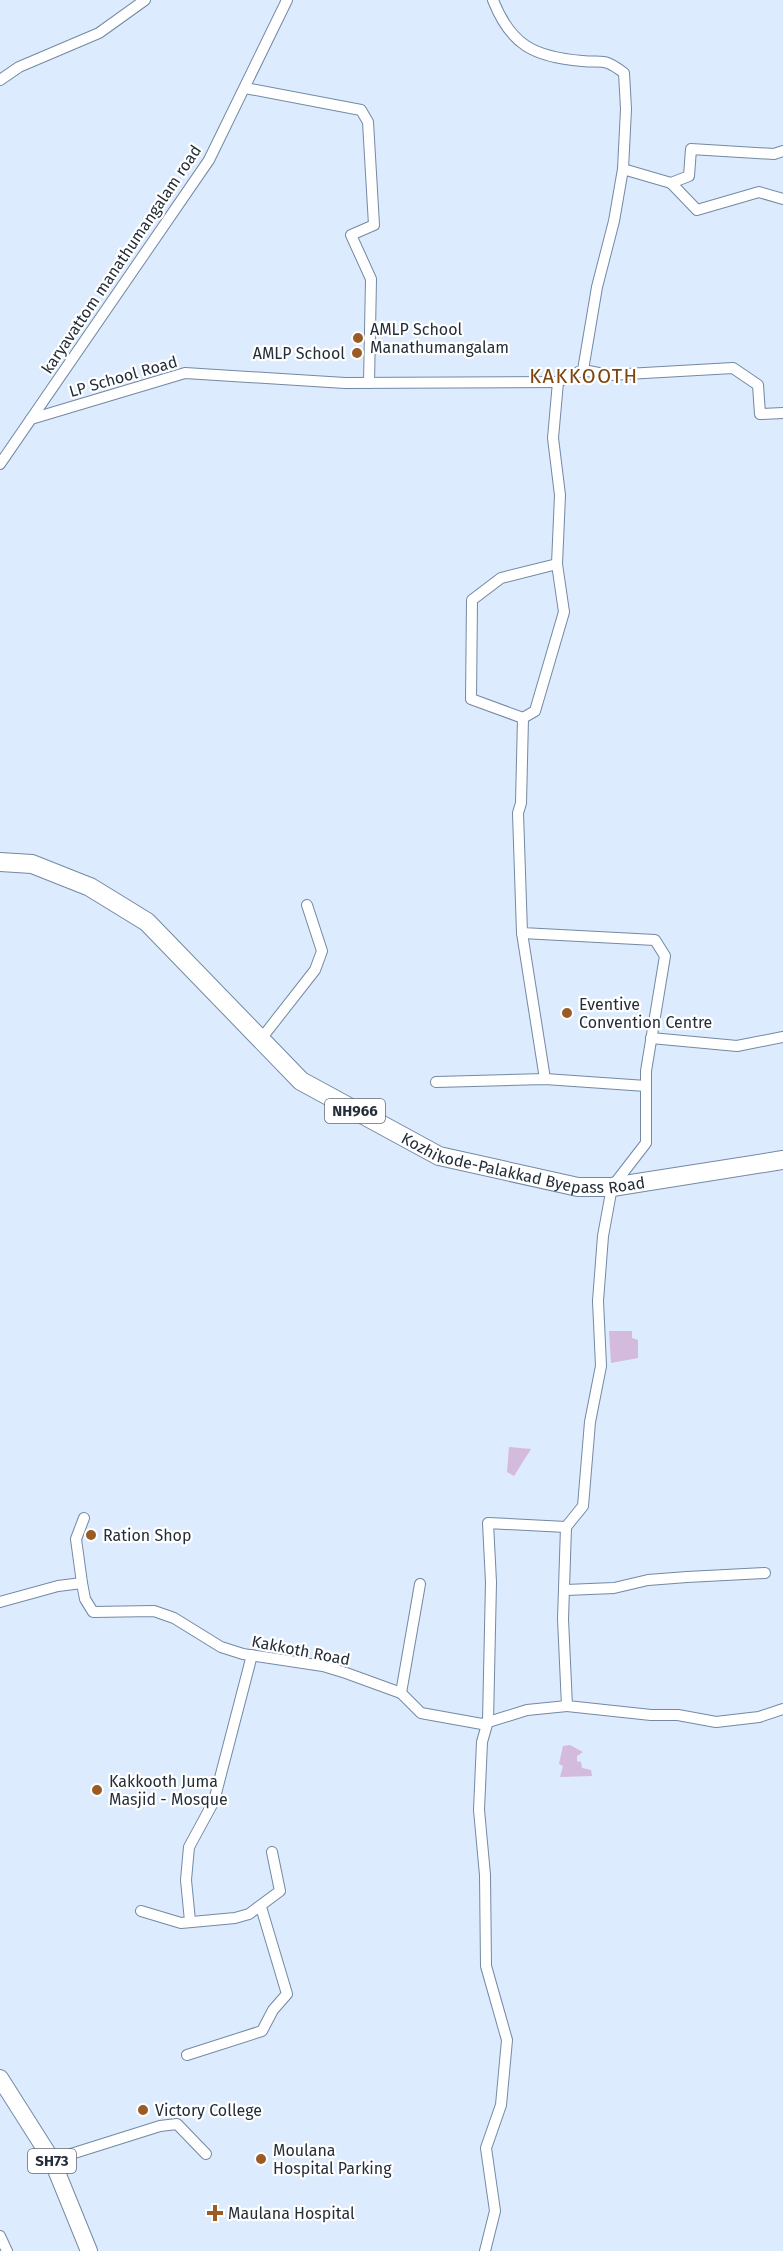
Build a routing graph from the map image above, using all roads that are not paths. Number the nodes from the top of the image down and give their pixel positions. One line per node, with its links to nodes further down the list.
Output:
1 (145, 0): 4 (street)
2 (287, 0): 5 (street, karyavattom manathumangalam road)
3 (493, 0): 7 (street)
4 (0, 80)
5 (245, 88): 12 (street); 14 (street, karyavattom manathumangalam road)
6 (783, 151): 8 (street)
7 (623, 169): 8 (street); 10 (street)
8 (671, 183): 9 (street)
9 (783, 199)
10 (583, 370): 11 (street); 13 (street)
11 (558, 382): 12 (street, LP School Road); 16 (street)
12 (369, 383): 14 (street, LP School Road)
13 (783, 413)
14 (31, 419): 15 (street, karyavattom manathumangalam road)
15 (0, 464)
16 (557, 564): 17 (street); 17 (street)
17 (523, 718): 20 (street)
18 (0, 862): 23 (highway, Kozhikode-Palakkad Byepass Road / NH966)
19 (307, 905): 23 (street)
20 (522, 933): 22 (street); 24 (street)
21 (783, 1037): 22 (street)
22 (651, 1038): 26 (street)
23 (261, 1039): 28 (highway, Kozhikode-Palakkad Byepass Road / NH966)
24 (545, 1079): 25 (street); 26 (street)
25 (436, 1082)
26 (646, 1086): 28 (street)
27 (783, 1160): 28 (highway, Kozhikode-Palakkad Byepass Road / NH966)
28 (612, 1187): 30 (street)
29 (84, 1518): 32 (street, Kakkoth Road)
30 (566, 1527): 34 (street); 40 (street)
31 (765, 1573): 34 (street)
32 (82, 1583): 35 (street); 36 (street, Kakkoth Road)
33 (420, 1584): 37 (street)
34 (566, 1590): 38 (street)
35 (0, 1602)
36 (252, 1655): 37 (street, Kakkoth Road); 44 (street)
37 (401, 1694): 40 (street, Kakkoth Road)
38 (567, 1706): 39 (street, Kakkoth Road); 40 (street, Kakkoth Road)
39 (783, 1709)
40 (488, 1721): 52 (street)
41 (272, 1852): 42 (street)
42 (261, 1907): 44 (street); 45 (street)
43 (141, 1911): 44 (street)
44 (189, 1921)
45 (187, 2055)
46 (0, 2078): 48 (main road, SH73)
47 (206, 2154): 48 (street)
48 (52, 2160): 51 (main road, SH73)
49 (0, 2236): 50 (street)
50 (7, 2251)
51 (89, 2251)
52 (485, 2251)

